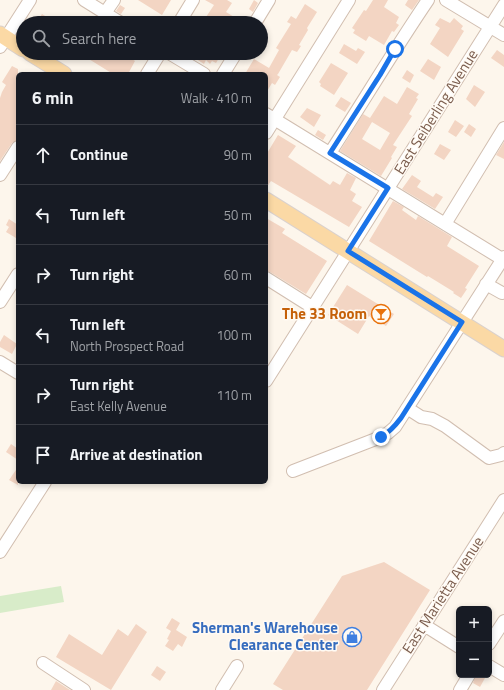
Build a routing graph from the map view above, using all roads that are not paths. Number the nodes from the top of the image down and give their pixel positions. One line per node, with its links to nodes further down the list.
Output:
1 (30, 0): 11 (street)
2 (84, 0): 10 (street)
3 (114, 0): 10 (street)
4 (193, 0): 13 (street)
5 (269, 0): 14 (street)
6 (349, 0): 28 (street)
7 (428, 0): 31 (street)
8 (446, 0): 16 (street)
9 (504, 5): 16 (street, East Seiberling Avenue)
10 (105, 13): 12 (street)
11 (19, 16)
12 (110, 16)
13 (183, 16)
14 (259, 16)
15 (16, 20): 18 (street)
16 (491, 27): 17 (street); 33 (street, East Seiberling Avenue)
17 (504, 35)
18 (2, 40): 19 (main road)
19 (16, 46)
20 (41, 60): 24 (main road)
21 (155, 60): 25 (street)
22 (181, 60): 26 (street)
23 (232, 60): 27 (street)
24 (61, 72)
25 (147, 72)
26 (201, 72)
27 (224, 72)
28 (270, 116): 31 (street)
29 (504, 128): 35 (street)
30 (16, 150): 32 (street)
31 (330, 153): 33 (street)
32 (0, 176)
33 (388, 188): 35 (street); 36 (street, East Seiberling Avenue)
34 (268, 201): 36 (main road)
35 (445, 224): 37 (street)
36 (348, 251): 43 (street, East Seiberling Avenue); 44 (main road)
37 (503, 258): 40 (street)
38 (16, 277): 42 (street)
39 (268, 279): 43 (street)
40 (486, 284): 41 (street); 44 (street)
41 (502, 293)
42 (0, 302)
43 (312, 307): 48 (street, East Seiberling Avenue)
44 (462, 322): 45 (main road); 49 (street)
45 (504, 349)
46 (0, 362): 47 (street)
47 (16, 373)
48 (268, 378)
49 (404, 413): 50 (street); 51 (street)
50 (502, 454)
51 (293, 471)
52 (44, 484): 54 (street)
53 (504, 500): 56 (street, East Marietta Avenue)
54 (0, 552)
55 (504, 621): 57 (street)
56 (424, 625): 58 (street); 66 (street, East Marietta Avenue)
57 (490, 642)
58 (456, 645)
59 (43, 664): 64 (street)
60 (237, 666): 65 (street)
61 (492, 668): 62 (street)
62 (504, 675)
63 (467, 678): 67 (street)
64 (84, 690)
65 (222, 690)
66 (383, 690)
67 (460, 690)

